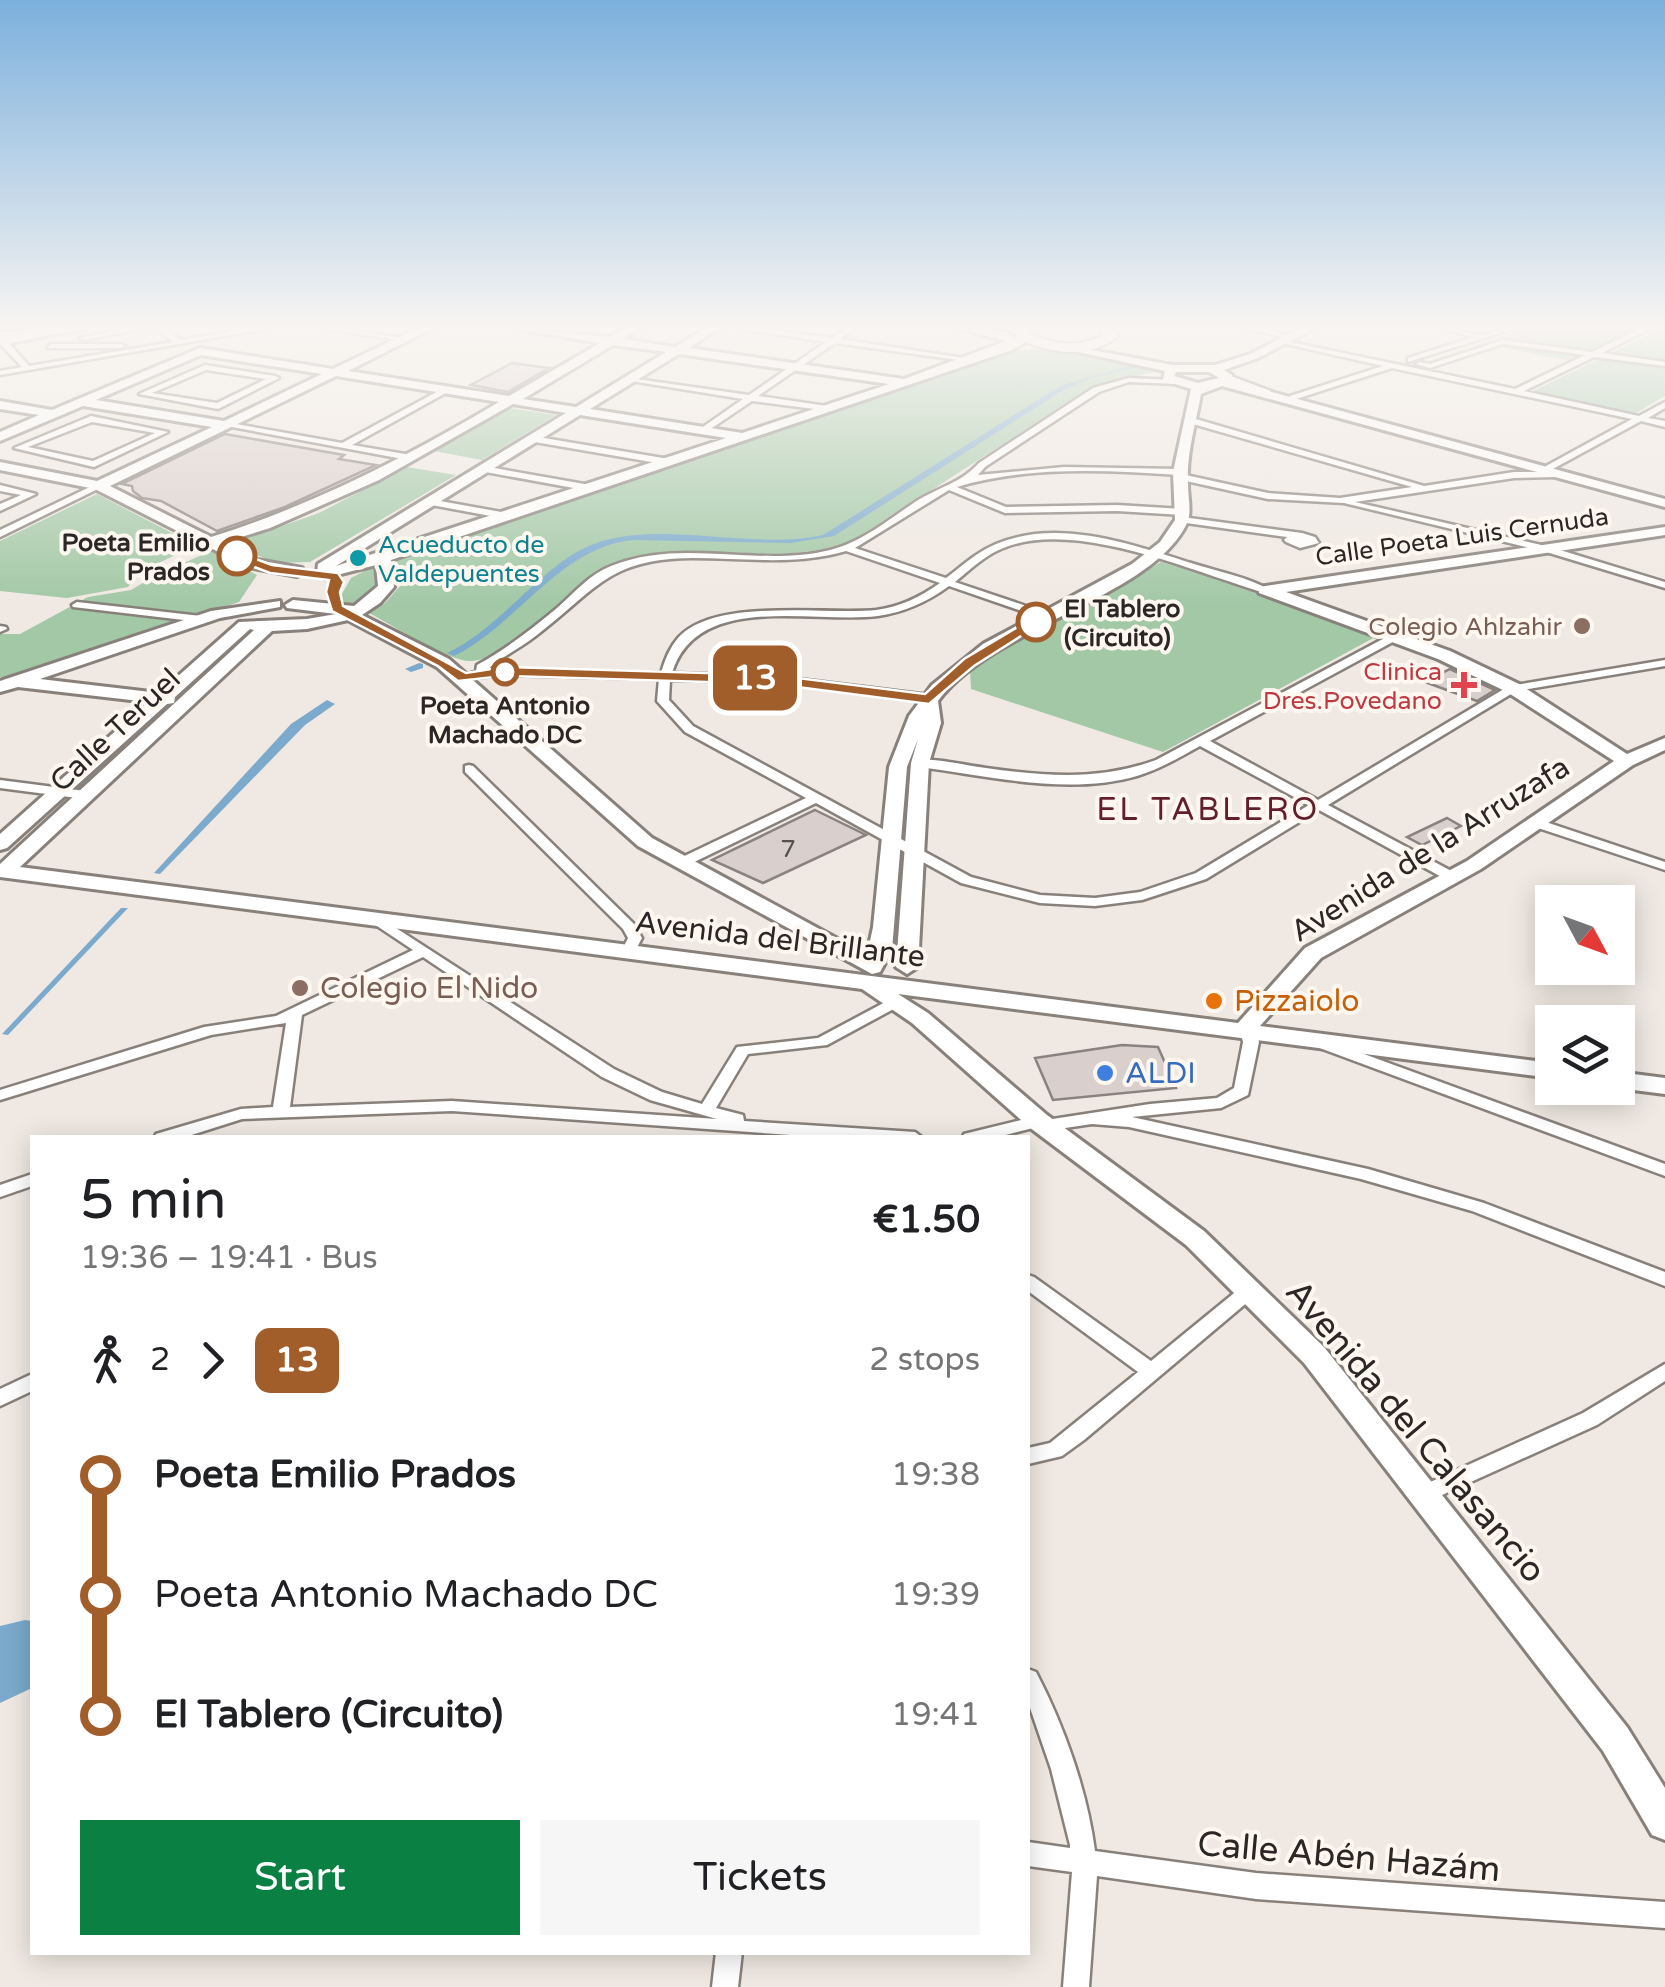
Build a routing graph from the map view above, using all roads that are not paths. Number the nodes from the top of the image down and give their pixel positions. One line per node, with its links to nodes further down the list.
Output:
1 (1189, 420): 31 (main road)
2 (38, 421): 22 (main road)
3 (81, 421): 19 (street)
4 (89, 421): 19 (street)
5 (198, 421): 20 (main road)
6 (234, 421): 20 (main road)
7 (391, 421): 25 (street)
8 (471, 421): 26 (main road)
9 (562, 421): 24 (main road)
10 (639, 421): 21 (main road)
11 (719, 421): 21 (street)
12 (791, 421): 23 (main road)
13 (1048, 421): 32 (street)
14 (1192, 421): 37 (street)
15 (1371, 421): 30 (street)
16 (1371, 421): 40 (main road)
17 (1373, 421): 30 (street)
18 (1639, 421): 30 (street)
19 (127, 425)
20 (225, 425): 25 (street); 33 (main road)
21 (704, 431): 23 (main road)
22 (0, 437)
23 (742, 437): 27 (main road)
24 (532, 439): 27 (street); 29 (main road)
25 (344, 446): 26 (street)
26 (408, 456): 47 (main road)
27 (669, 462): 36 (main road)
28 (0, 466): 33 (main road)
29 (482, 469): 36 (street); 38 (main road)
30 (1551, 471): 37 (street); 40 (street)
31 (1180, 474): 32 (street); 39 (street); 43 (main road)
32 (970, 479): 34 (street)
33 (100, 486): 45 (street); 47 (main road)
34 (949, 487): 43 (street); 48 (street)
35 (0, 488): 41 (street)
36 (590, 488): 42 (main road)
37 (1425, 488): 39 (street)
38 (430, 502): 42 (street); 57 (main road)
39 (1340, 502): 49 (street)
40 (1665, 503)
41 (0, 508)
42 (507, 516): 51 (main road)
43 (1183, 516): 46 (street); 50 (main road)
44 (1665, 531): 49 (main road, Calle Poeta Luis Cernuda)
45 (0, 534)
46 (1298, 536)
47 (208, 542): 52 (main road)
48 (846, 548): 54 (street); 67 (street)
49 (1546, 549): 55 (street); 58 (main road, Calle Poeta Luis Cernuda)
50 (1153, 557): 54 (street); 58 (street); 61 (main road)
51 (380, 559): 57 (main road); 57 (main road)
52 (253, 564): 53 (main road); 56 (main road)
53 (297, 571): 56 (main road); 57 (main road)
54 (944, 582): 61 (street); 69 (street)
55 (1665, 585)
56 (256, 587): 59 (main road); 62 (main road)
57 (333, 589): 59 (main road); 64 (main road); 68 (main road, Avenida del Calasancio)
58 (1265, 590): 65 (main road)
59 (274, 604): 62 (main road)
60 (77, 605): 62 (street)
61 (1046, 616): 73 (main road)
62 (209, 617): 63 (main road); 70 (main road)
63 (245, 625): 64 (main road); 72 (main road, Calle Teruel)
64 (268, 626): 74 (main road, Calle Teruel)
65 (1398, 635): 71 (main road); 75 (street)
66 (1665, 663): 71 (street)
67 (499, 667): 68 (street); 69 (street)
68 (472, 675): 89 (main road, Avenida del Calasancio)
69 (666, 676): 73 (street); 83 (street)
70 (5, 683): 72 (main road)
71 (1513, 688): 77 (main road); 84 (street)
72 (162, 698): 74 (main road); 81 (main road, Calle Teruel)
73 (929, 699): 78 (main road); 86 (main road)
74 (186, 701): 82 (main road, Calle Teruel)
75 (1200, 741): 78 (street); 84 (street)
76 (1665, 743): 77 (main road, Avenida de la Arruzafa)
77 (1626, 760): 85 (main road, Avenida de la Arruzafa)
78 (920, 762): 88 (main road)
79 (469, 769): 95 (street)
80 (0, 784): 81 (street)
81 (58, 792): 82 (street); 87 (main road, Calle Teruel)
82 (85, 795): 91 (main road, Calle Teruel)
83 (816, 799): 86 (street); 89 (street)
84 (1318, 804): 88 (street); 92 (street)
85 (1537, 823): 90 (street); 92 (main road, Avenida de la Arruzafa)
86 (890, 842): 88 (street); 97 (main road)
87 (0, 844)
88 (914, 854): 96 (main road)
89 (681, 863): 97 (main road, Avenida del Calasancio)
90 (1665, 866)
91 (1, 872): 93 (main road, Avenida del Brillante)
92 (1452, 877): 100 (main road, Avenida de la Arruzafa)
93 (379, 920): 94 (street); 95 (main road, Avenida del Brillante)
94 (424, 951): 99 (street); 106 (street)
95 (628, 952): 97 (main road, Avenida del Brillante)
96 (906, 966): 97 (main road); 98 (main road)
97 (866, 974): 98 (main road, Avenida del Calasancio)
98 (912, 1003): 100 (main road, Avenida del Brillante); 107 (street); 111 (main road, Avenida del Calasancio)
99 (296, 1013): 105 (street); 108 (street)
100 (1248, 1030): 101 (main road, Avenida del Brillante); 109 (street)
101 (1306, 1037): 102 (main road, Avenida del Brillante); 116 (street)
102 (1535, 1069)
103 (1635, 1082): 104 (main road)
104 (1665, 1086)
105 (0, 1096)
106 (676, 1102): 107 (street); 110 (street)
107 (706, 1110): 112 (street)
108 (281, 1111): 110 (street); 113 (street)
109 (1094, 1119): 111 (street); 119 (street)
110 (667, 1120): 112 (street)
111 (1041, 1123): 115 (street); 121 (main road, Avenida del Calasancio)
112 (785, 1129): 114 (street)
113 (171, 1135)
114 (871, 1135)
115 (984, 1135)
116 (1665, 1170)
117 (30, 1181): 118 (street)
118 (0, 1191)
119 (1665, 1280)
120 (1030, 1283): 122 (street)
121 (1250, 1290): 122 (street); 127 (main road, Avenida del Calasancio)
122 (1152, 1371): 126 (street)
123 (1665, 1371): 127 (street)
124 (30, 1383): 125 (street)
125 (0, 1398)
126 (1030, 1456)
127 (1424, 1494): 129 (main road, Avenida del Calasancio)
128 (1030, 1683): 131 (street)
129 (1665, 1822)
130 (1030, 1854): 131 (street, Calle Abén Hazám)
131 (1084, 1864): 132 (street, Calle Abén Hazám); 135 (street)
132 (1665, 1915)
133 (729, 1955): 134 (street)
134 (725, 1987)
135 (1076, 1987)

